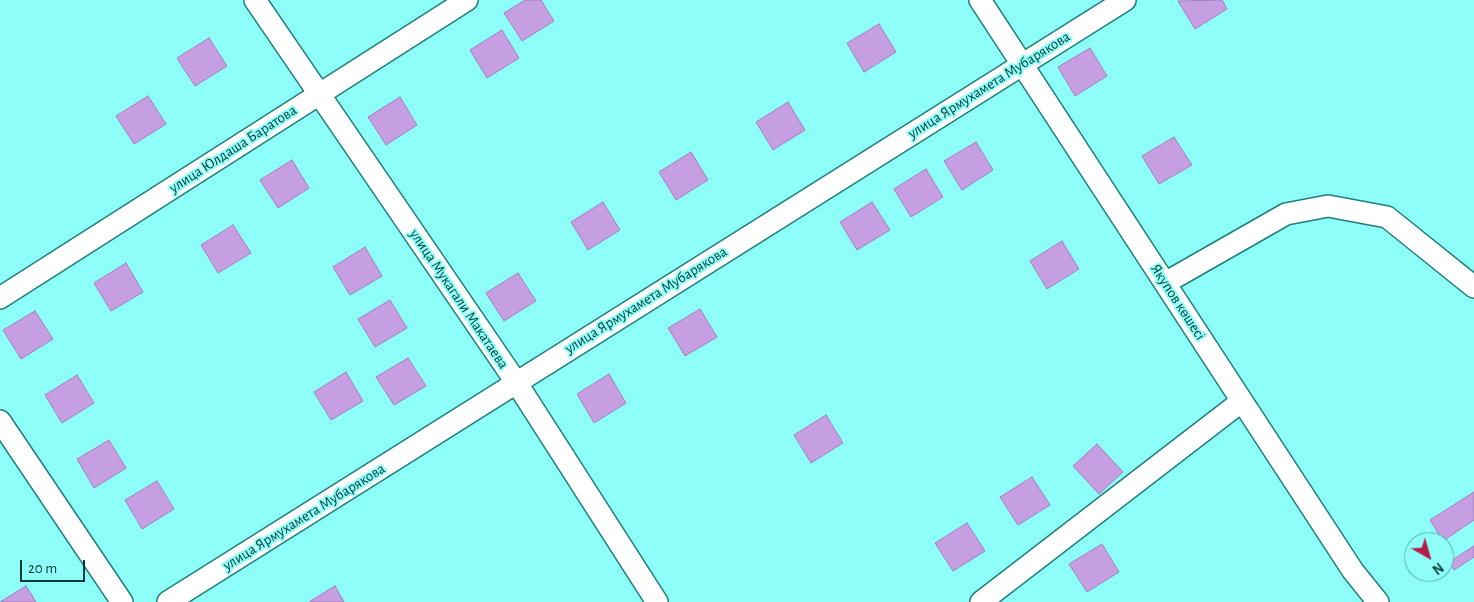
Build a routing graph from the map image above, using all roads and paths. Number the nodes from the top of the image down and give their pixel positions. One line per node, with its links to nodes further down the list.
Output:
1 (255, 0): 6 (street, улица Мукагали Макатаева)
2 (467, 0): 6 (street, улица Юлдаша Баратова)
3 (980, 0): 5 (street, Якупов көшесі)
4 (1125, 0): 5 (street, улица Ярмухамета Мубарякова)
5 (1022, 63): 7 (street, Якупов көшесі); 10 (street, улица Ярмухамета Мубарякова)
6 (319, 94): 9 (street, улица Юлдаша Баратова); 10 (street, улица Мукагали Макатаева)
7 (1165, 283): 8 (street); 11 (street, Якупов көшесі)
8 (1474, 287)
9 (0, 298)
10 (516, 382): 14 (street, улица Ярмухамета Мубарякова); 15 (street, улица Мукагали Макатаева)
11 (1242, 401): 16 (street); 17 (street, Якупов көшесі)
12 (0, 421): 13 (street)
13 (122, 602)
14 (168, 602)
15 (657, 602)
16 (981, 602)
17 (1378, 602)

